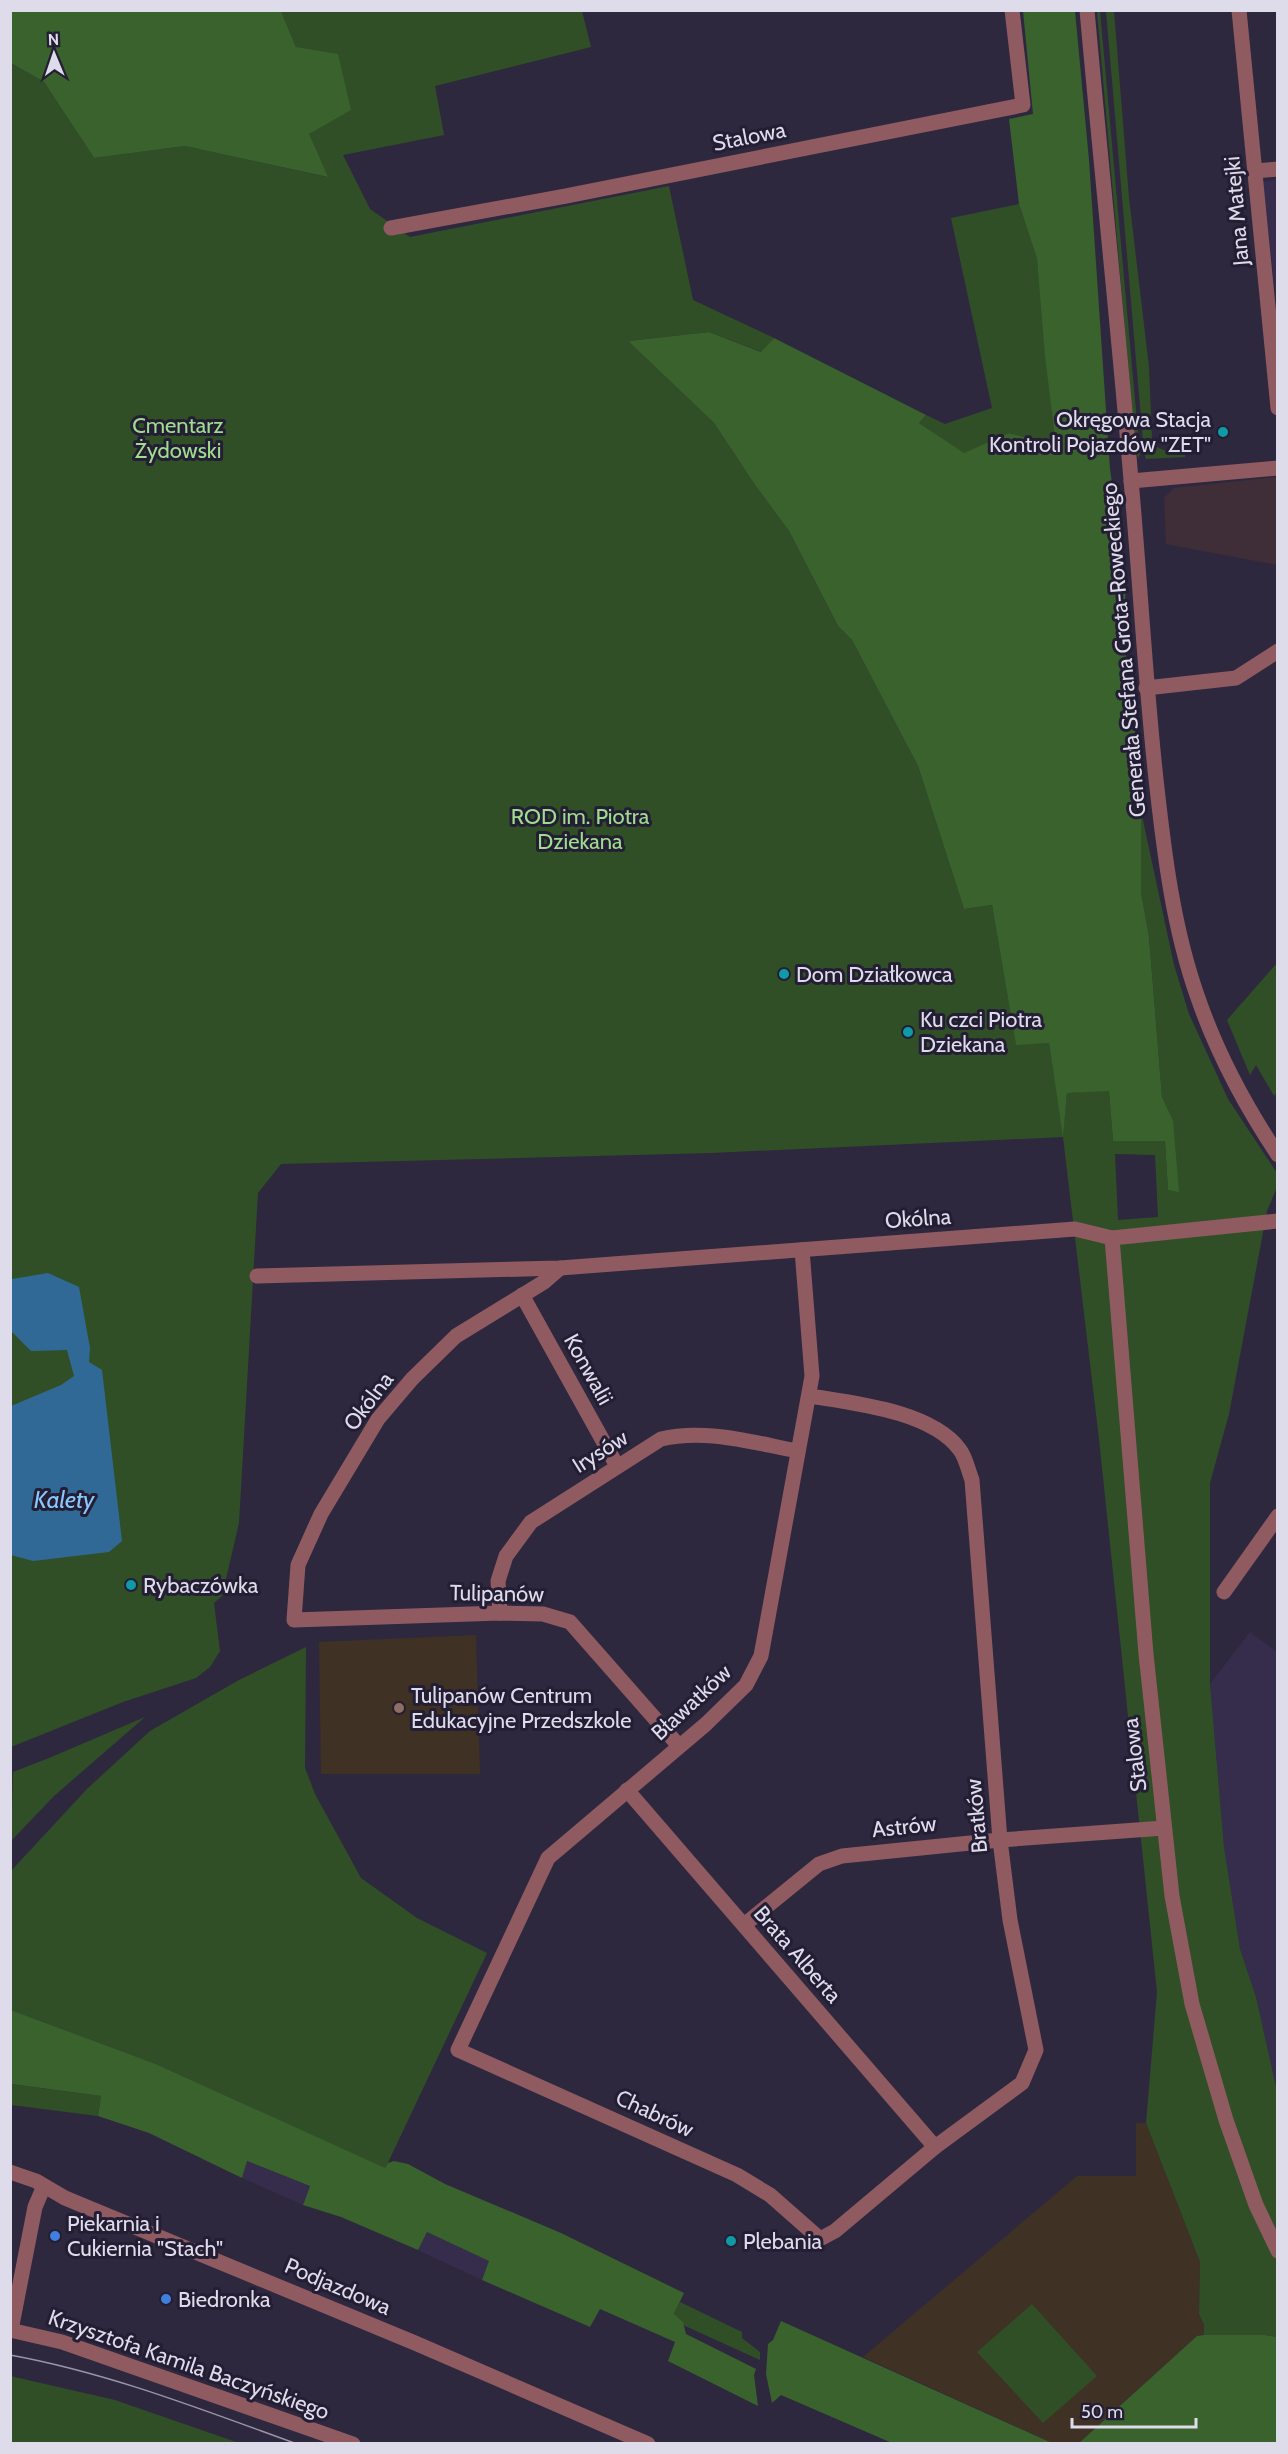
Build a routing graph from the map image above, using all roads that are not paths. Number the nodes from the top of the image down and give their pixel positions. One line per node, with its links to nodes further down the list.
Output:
1 (1012, 10): 6 (street, Stalowa)
2 (1087, 10): 9 (street, Generała Stefana Grota-Roweckiego)
3 (1239, 10): 5 (street, Jana Matejki)
4 (1278, 169): 5 (street)
5 (1255, 171): 7 (street, Jana Matejki)
6 (390, 228)
7 (1278, 408)
8 (1278, 468): 9 (street)
9 (1131, 481): 11 (street, Generała Stefana Grota-Roweckiego)
10 (1278, 651): 11 (street)
11 (1146, 688): 12 (street, Generała Stefana Grota-Roweckiego)
12 (1278, 1155)
13 (1278, 1221): 14 (street, Okólna)
14 (1112, 1238): 15 (street, Okólna); 28 (street, Stalowa)
15 (802, 1250): 16 (street, Okólna); 19 (street, Bławatków)
16 (560, 1268): 17 (street, Okólna); 18 (street, Okólna)
17 (257, 1276)
18 (522, 1295): 21 (street, Konwalii); 25 (street, Okólna)
19 (810, 1396): 20 (street, Bławatków); 29 (street, Bratków)
20 (798, 1451): 21 (street, Irysów); 26 (street, Bławatków)
21 (617, 1466): 24 (street, Irysów)
22 (1278, 1516): 23 (street)
23 (1224, 1592)
24 (500, 1613): 25 (street, Tulipanów); 26 (street, Tulipanów)
25 (294, 1620)
26 (679, 1746): 27 (street, Bławatków)
27 (627, 1790): 30 (street, Brata Alberta); 31 (street, Bławatków)
28 (1164, 1828): 29 (street, Astrów); 36 (street, Stalowa)
29 (1000, 1840): 30 (street, Astrów); 32 (street, Bratków)
30 (744, 1925): 32 (street, Brata Alberta)
31 (458, 2050): 35 (street, Chabrów)
32 (935, 2147): 35 (street, Bratków)
33 (10, 2172): 34 (street, Podjazdowa)
34 (44, 2186): 37 (street); 39 (street, Podjazdowa)
35 (820, 2239)
36 (1278, 2251)
37 (11, 2330): 38 (street, Krzysztofa Kamila Baczyńskiego)
38 (353, 2444)
39 (648, 2444)

